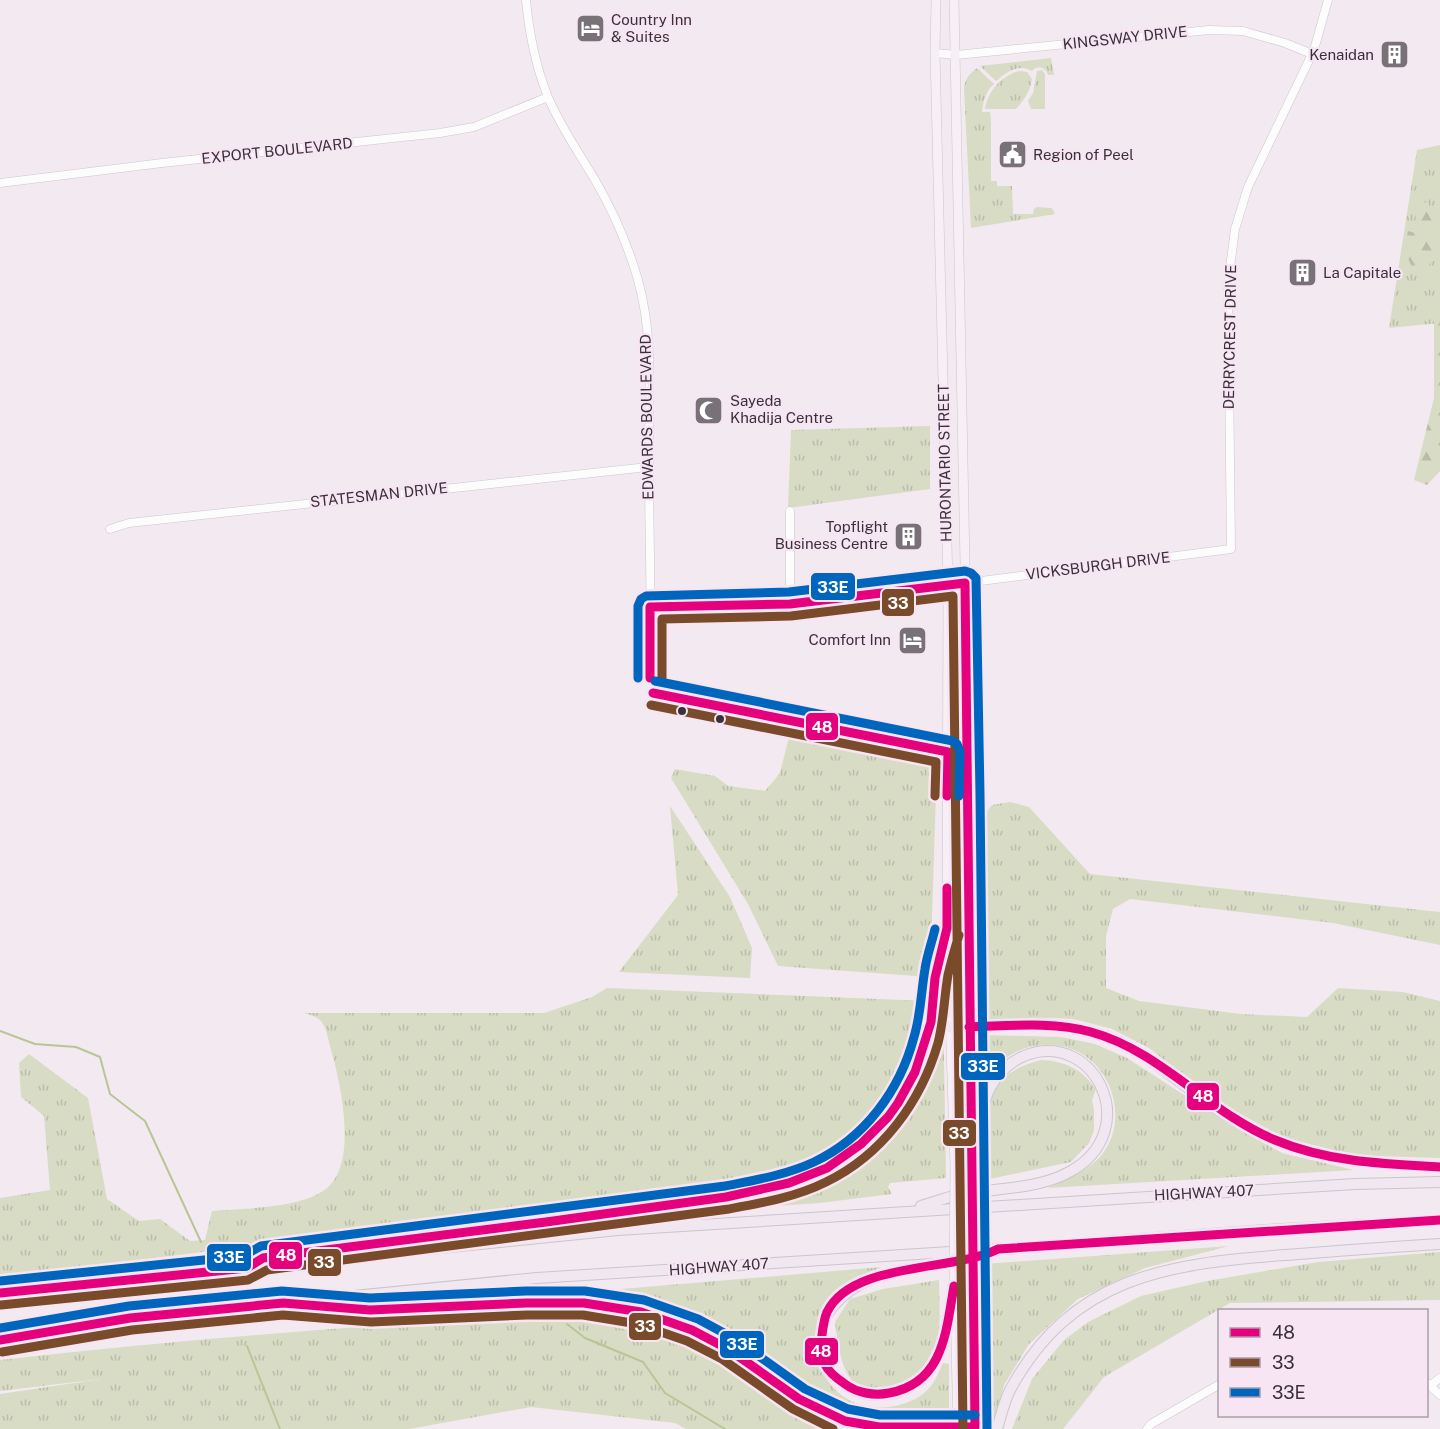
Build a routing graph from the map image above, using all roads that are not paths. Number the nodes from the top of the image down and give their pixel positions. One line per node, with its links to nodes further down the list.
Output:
1 (526, 0): 8 (street, EDWARDS BOULEVARD)
2 (936, 0): 5 (main road, HURONTARIO STREET)
3 (954, 0): 7 (main road, HURONTARIO STREET)
4 (1328, 0): 6 (street, DERRYCREST DRIVE)
5 (935, 53): 7 (street, KINGSWAY DRIVE); 15 (main road, HURONTARIO STREET)
6 (1312, 54): 7 (street, KINGSWAY DRIVE); 13 (street, DERRYCREST DRIVE)
7 (956, 55): 14 (main road, HURONTARIO STREET)
8 (548, 97): 9 (street, EXPORT BOULEVARD); 10 (street, EDWARDS BOULEVARD)
9 (0, 183)
10 (648, 467): 12 (street, STATESMAN DRIVE); 17 (street, EDWARDS BOULEVARD)
11 (790, 511): 16 (street)
12 (110, 529)
13 (1231, 549): 14 (street, VICKSBURGH DRIVE)
14 (964, 584): 15 (street, VICKSBURGH DRIVE); 21 (main road, HURONTARIO STREET)
15 (948, 585): 16 (street, VICKSBURGH DRIVE); 19 (main road, HURONTARIO STREET)
16 (790, 604): 17 (street, VICKSBURGH DRIVE)
17 (650, 607): 18 (street, EDWARDS BOULEVARD)
18 (650, 678)
19 (947, 932): 20 (main road, HURONTARIO STREET); 29 (highway)
20 (949, 1027): 21 (highway); 30 (main road, HURONTARIO STREET, bridge)
21 (969, 1027): 22 (main road, HURONTARIO STREET); 23 (highway)
22 (971, 1165): 25 (highway); 38 (main road, HURONTARIO STREET, bridge)
23 (1440, 1167)
24 (1440, 1182): 25 (highway, HIGHWAY 407)
25 (911, 1210): 29 (highway, HIGHWAY 407)
26 (1440, 1220): 28 (highway, HIGHWAY 407)
27 (1440, 1244): 40 (highway)
28 (998, 1249): 30 (highway); 32 (highway, HIGHWAY 407)
29 (247, 1268): 31 (highway, HIGHWAY 407)
30 (954, 1286): 39 (main road, HURONTARIO STREET)
31 (0, 1293)
32 (283, 1304): 33 (highway, HIGHWAY 407); 39 (highway)
33 (0, 1340)
34 (1440, 1378): 35 (street)
35 (1429, 1384): 37 (street)
36 (1218, 1385): 41 (street)
37 (1440, 1395)
38 (975, 1428): 39 (highway)
39 (958, 1429)
40 (997, 1429)
41 (1147, 1429)

